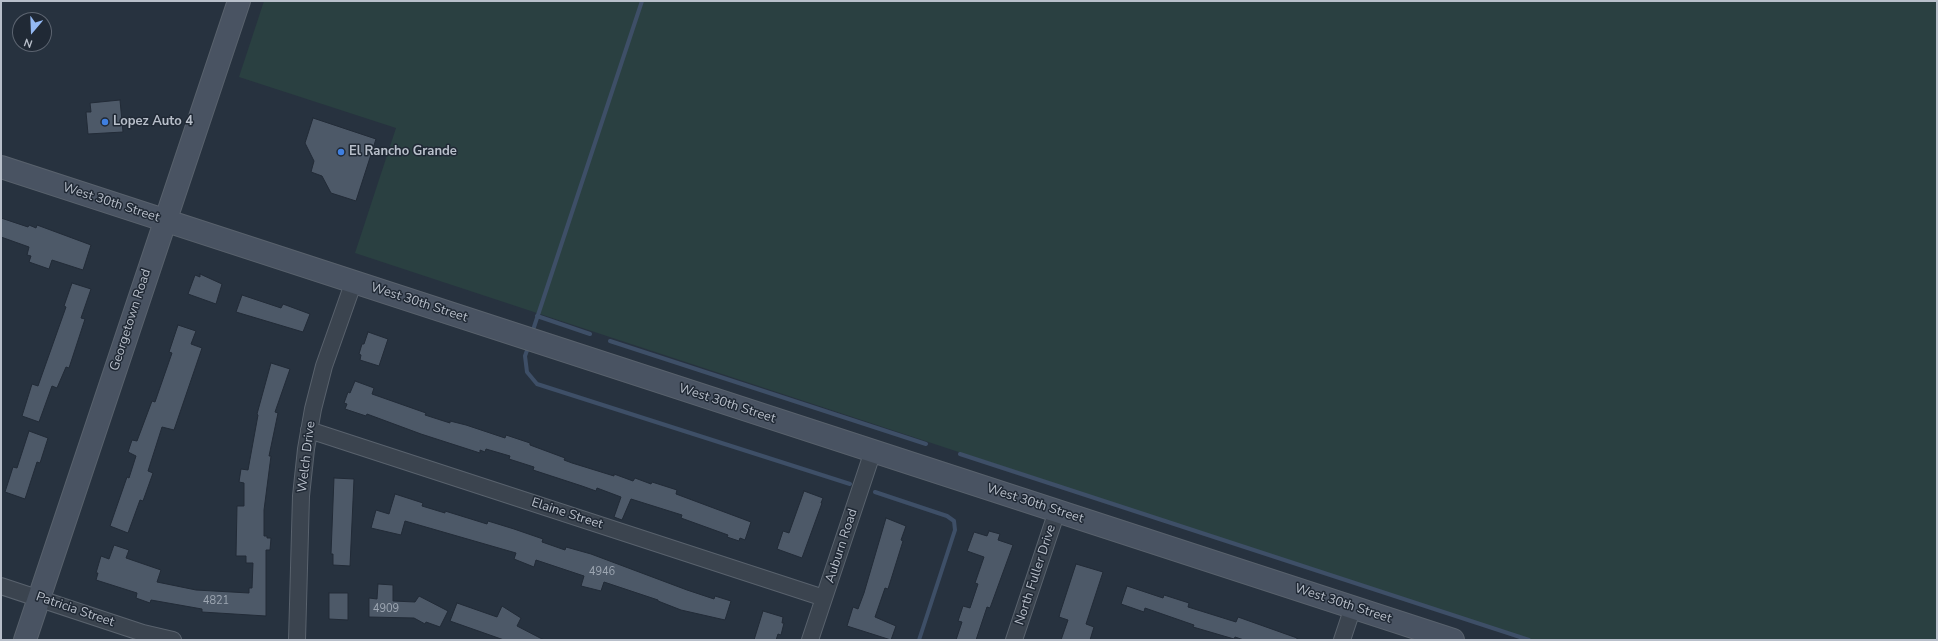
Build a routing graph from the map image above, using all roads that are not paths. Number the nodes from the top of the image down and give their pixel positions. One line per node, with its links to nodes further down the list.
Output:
1 (239, 1): 3 (street, Georgetown Road)
2 (1, 166): 3 (street, West 30th Street)
3 (165, 220): 4 (street, West 30th Street); 9 (street, Georgetown Road)
4 (354, 281): 5 (street, Welch Drive); 6 (street, West 30th Street)
5 (310, 430): 10 (street, Elaine Street); 14 (street, Welch Drive)
6 (873, 451): 7 (street, West 30th Street); 10 (street, Auburn Road)
7 (1057, 511): 11 (street, West 30th Street); 16 (street, North Fuller Drive)
8 (1, 586): 9 (street, Patricia Street)
9 (39, 598): 12 (street, Georgetown Road); 13 (street, Patricia Street)
10 (824, 598): 15 (street, Auburn Road)
11 (1353, 608): 17 (street); 18 (street, West 30th Street)
12 (25, 640)
13 (173, 640)
14 (296, 640)
15 (810, 640)
16 (1014, 640)
17 (1342, 640)
18 (1453, 640)

